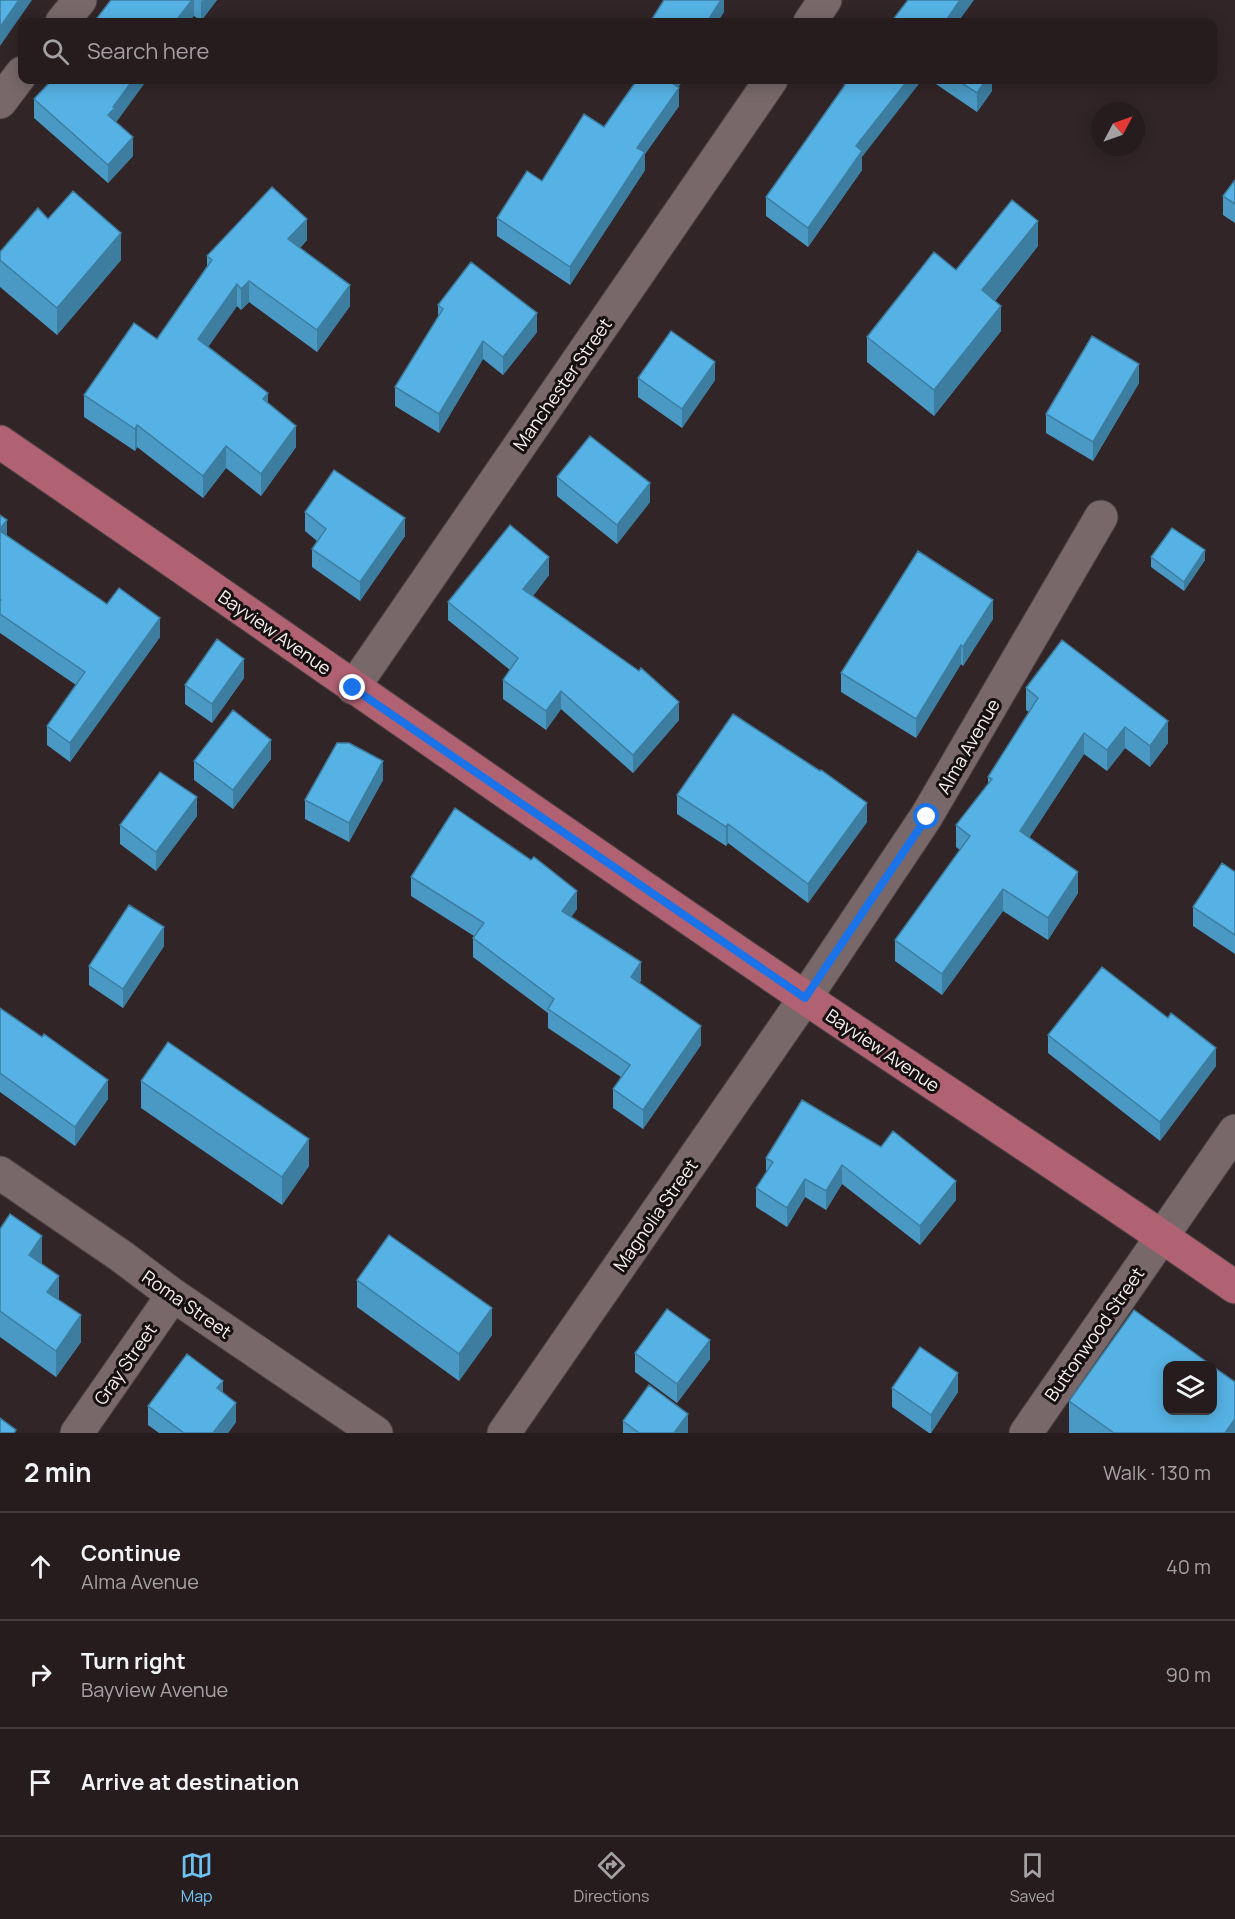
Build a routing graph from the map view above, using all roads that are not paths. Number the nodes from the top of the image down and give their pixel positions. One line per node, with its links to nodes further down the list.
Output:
1 (80, 0): 3 (street)
2 (825, 0): 4 (street)
3 (65, 18)
4 (813, 18)
5 (18, 78): 7 (street)
6 (768, 84): 10 (street, Manchester Street)
7 (0, 102)
8 (0, 442): 10 (main road, Bayview Avenue)
9 (1101, 517): 11 (street, Alma Avenue)
10 (353, 688): 11 (main road, Bayview Avenue)
11 (805, 998): 14 (main road, Bayview Avenue); 19 (street, Magnolia Street)
12 (1235, 1131): 14 (street, Buttonwood Street)
13 (0, 1173): 16 (street, Roma Street)
14 (1162, 1236): 15 (main road, Bayview Avenue); 20 (street, Buttonwood Street)
15 (1235, 1287)
16 (173, 1295): 17 (street, Gray Street); 18 (street, Roma Street)
17 (77, 1433)
18 (376, 1433)
19 (504, 1433)
20 (1026, 1433)

